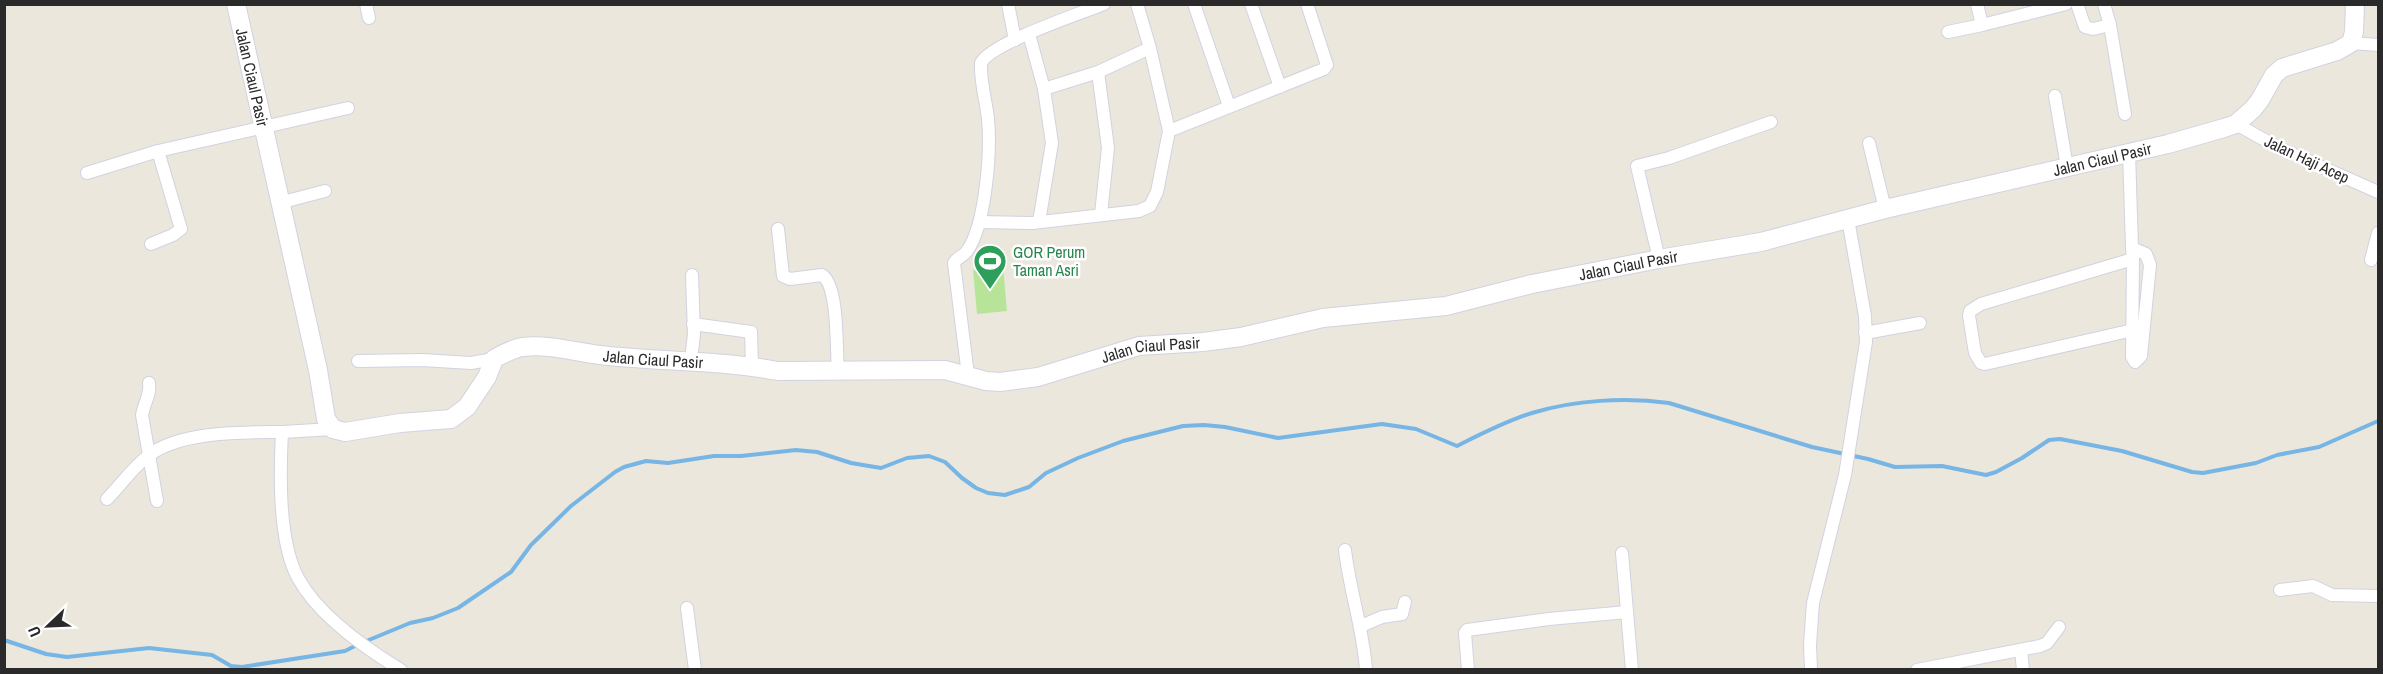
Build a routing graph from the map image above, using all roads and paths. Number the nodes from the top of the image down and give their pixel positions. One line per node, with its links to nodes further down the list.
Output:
1 (236, 4): 32 (street, Jalan Ciaul Pasir)
2 (366, 4): 14 (street)
3 (1008, 4): 19 (street)
4 (1104, 4): 18 (street)
5 (1137, 4): 22 (street)
6 (1194, 4): 27 (street)
7 (1251, 4): 24 (street)
8 (1307, 4): 24 (street)
9 (1977, 4): 15 (street)
10 (2066, 4): 15 (street)
11 (2077, 4): 16 (street)
12 (2104, 4): 16 (street)
13 (2355, 4): 20 (street)
14 (369, 18)
15 (1982, 25): 17 (street)
16 (2110, 25): 29 (street)
17 (1948, 32)
18 (1029, 34): 19 (street); 25 (street)
19 (1015, 40): 45 (street)
20 (2351, 43): 21 (street); 31 (street, Jalan Ciaul Pasir)
21 (2379, 45)
22 (1150, 48): 23 (street); 33 (street)
23 (1098, 72): 25 (street); 43 (street)
24 (1280, 87): 27 (street)
25 (1044, 89): 46 (street)
26 (2055, 96): 37 (street)
27 (1229, 106): 33 (street)
28 (348, 108): 32 (street)
29 (2125, 114)
30 (1771, 122): 51 (street)
31 (2236, 123): 36 (street, Jalan Ciaul Pasir); 40 (street, Jalan Haji Acep)
32 (264, 129): 35 (street); 41 (street, Jalan Ciaul Pasir)
33 (1169, 131): 43 (street)
34 (1869, 143): 42 (street)
35 (159, 151): 38 (street); 49 (street)
36 (2129, 152): 37 (street, Jalan Ciaul Pasir); 50 (street)
37 (2067, 167): 42 (street, Jalan Ciaul Pasir)
38 (87, 173)
39 (325, 190): 41 (street)
40 (2379, 192)
41 (279, 202): 65 (street, Jalan Ciaul Pasir)
42 (1885, 209): 44 (street, Jalan Ciaul Pasir)
43 (1101, 214): 46 (street)
44 (1848, 219): 51 (street, Jalan Ciaul Pasir); 57 (street)
45 (980, 222): 46 (street); 63 (street)
46 (1040, 222)
47 (778, 229): 62 (street)
48 (2379, 233): 52 (street)
49 (151, 244)
50 (2133, 253): 56 (street); 56 (street); 56 (street)
51 (1659, 259): 63 (street, Jalan Ciaul Pasir)
52 (2371, 260)
53 (692, 275): 55 (street)
54 (1920, 323): 57 (street)
55 (693, 324): 59 (street); 61 (street)
56 (2133, 330)
57 (1865, 333): 85 (street)
58 (494, 359): 59 (street, Jalan Ciaul Pasir); 60 (street); 65 (street)
59 (691, 360): 61 (street, Jalan Ciaul Pasir)
60 (358, 361)
61 (752, 366): 62 (street, Jalan Ciaul Pasir)
62 (838, 371): 63 (street, Jalan Ciaul Pasir)
63 (968, 375)
64 (148, 383): 67 (street)
65 (333, 429): 66 (street)
66 (282, 432): 67 (street); 80 (street)
67 (150, 454): 68 (street); 69 (street)
68 (107, 499)
69 (157, 501)
70 (1345, 550): 77 (street)
71 (1622, 553): 76 (street)
72 (2280, 590): 73 (street)
73 (2379, 597)
74 (1406, 602): 77 (street)
75 (687, 608): 81 (street)
76 (1627, 612): 83 (street); 84 (street)
77 (1362, 626): 82 (street)
78 (2059, 627): 79 (street)
79 (2021, 650): 86 (street); 87 (street)
80 (401, 669)
81 (695, 669)
82 (1366, 669)
83 (1468, 669)
84 (1632, 669)
85 (1811, 669)
86 (1917, 669)
87 (2024, 669)

